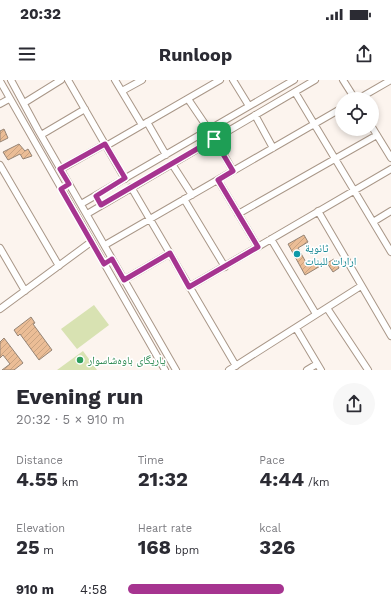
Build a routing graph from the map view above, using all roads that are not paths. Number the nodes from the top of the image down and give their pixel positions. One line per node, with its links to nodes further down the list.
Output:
1 (12, 80): 20 (street)
2 (61, 80): 20 (street)
3 (68, 80): 23 (street)
4 (115, 80): 14 (street)
5 (142, 80): 14 (street)
6 (220, 80): 19 (street)
7 (233, 80): 22 (street)
8 (315, 80): 15 (street)
9 (343, 80): 16 (street)
10 (0, 81): 18 (street)
11 (291, 81): 22 (street)
12 (389, 81): 13 (street); 17 (street)
13 (391, 89)
14 (122, 91): 26 (street)
15 (295, 92): 25 (street); 27 (street)
16 (350, 92)
17 (370, 92)
18 (10, 99): 21 (street); 47 (street)
19 (188, 99): 26 (street); 28 (street)
20 (24, 103): 29 (street)
21 (0, 104)
22 (249, 106): 28 (street)
23 (85, 109): 29 (street); 33 (street)
24 (335, 112): 27 (street)
25 (255, 115): 32 (street); 34 (street)
26 (145, 124): 33 (street); 35 (street)
27 (315, 124): 34 (street); 36 (street)
28 (209, 130): 35 (street)
29 (41, 135): 40 (street)
30 (373, 136): 36 (street)
31 (377, 136): 37 (street)
32 (214, 139): 38 (street); 42 (street)
33 (106, 145): 40 (street); 43 (street)
34 (273, 148): 42 (street)
35 (166, 155): 43 (street)
36 (335, 158): 48 (street); 57 (street)
37 (391, 158)
38 (172, 164): 46 (street); 49 (street)
39 (0, 165): 69 (street)
40 (60, 169): 45 (street)
41 (391, 169): 48 (street)
42 (233, 171): 44 (street)
43 (125, 178): 50 (street)
44 (218, 180): 49 (street); 57 (street)
45 (69, 184): 47 (street); 52 (street)
46 (131, 188): 53 (street); 58 (street)
47 (61, 189): 61 (street)
48 (354, 190): 54 (street); 59 (street)
49 (192, 195): 51 (street)
50 (96, 196): 52 (street); 53 (street)
51 (184, 199): 58 (street); 70 (street)
52 (81, 204): 56 (street)
53 (101, 205): 56 (street)
54 (318, 211): 60 (street); 72 (street)
55 (391, 211): 59 (street)
56 (87, 214): 62 (street)
57 (238, 214): 63 (street)
58 (150, 219): 62 (street); 66 (street)
59 (373, 222): 65 (street)
60 (271, 239): 63 (street); 77 (street)
61 (92, 242): 68 (street); 69 (street)
62 (105, 245): 67 (street)
63 (258, 247): 70 (street)
64 (0, 248): 74 (street)
65 (391, 252)
66 (170, 253): 71 (street); 73 (street)
67 (112, 259): 68 (street); 71 (street)
68 (104, 264): 82 (street)
69 (60, 266): 74 (street)
70 (225, 266): 73 (street)
71 (124, 280): 83 (street)
72 (361, 286): 75 (street); 79 (street)
73 (189, 287): 81 (street)
74 (25, 291): 76 (street)
75 (327, 308): 77 (street); 87 (street)
76 (0, 310)
77 (316, 314): 78 (street)
78 (296, 328): 80 (street); 81 (street)
79 (391, 336)
80 (317, 364): 85 (street); 86 (street)
81 (236, 366): 84 (street)
82 (165, 370)
83 (176, 370)
84 (229, 370)
85 (307, 370)
86 (321, 370)
87 (368, 370)

